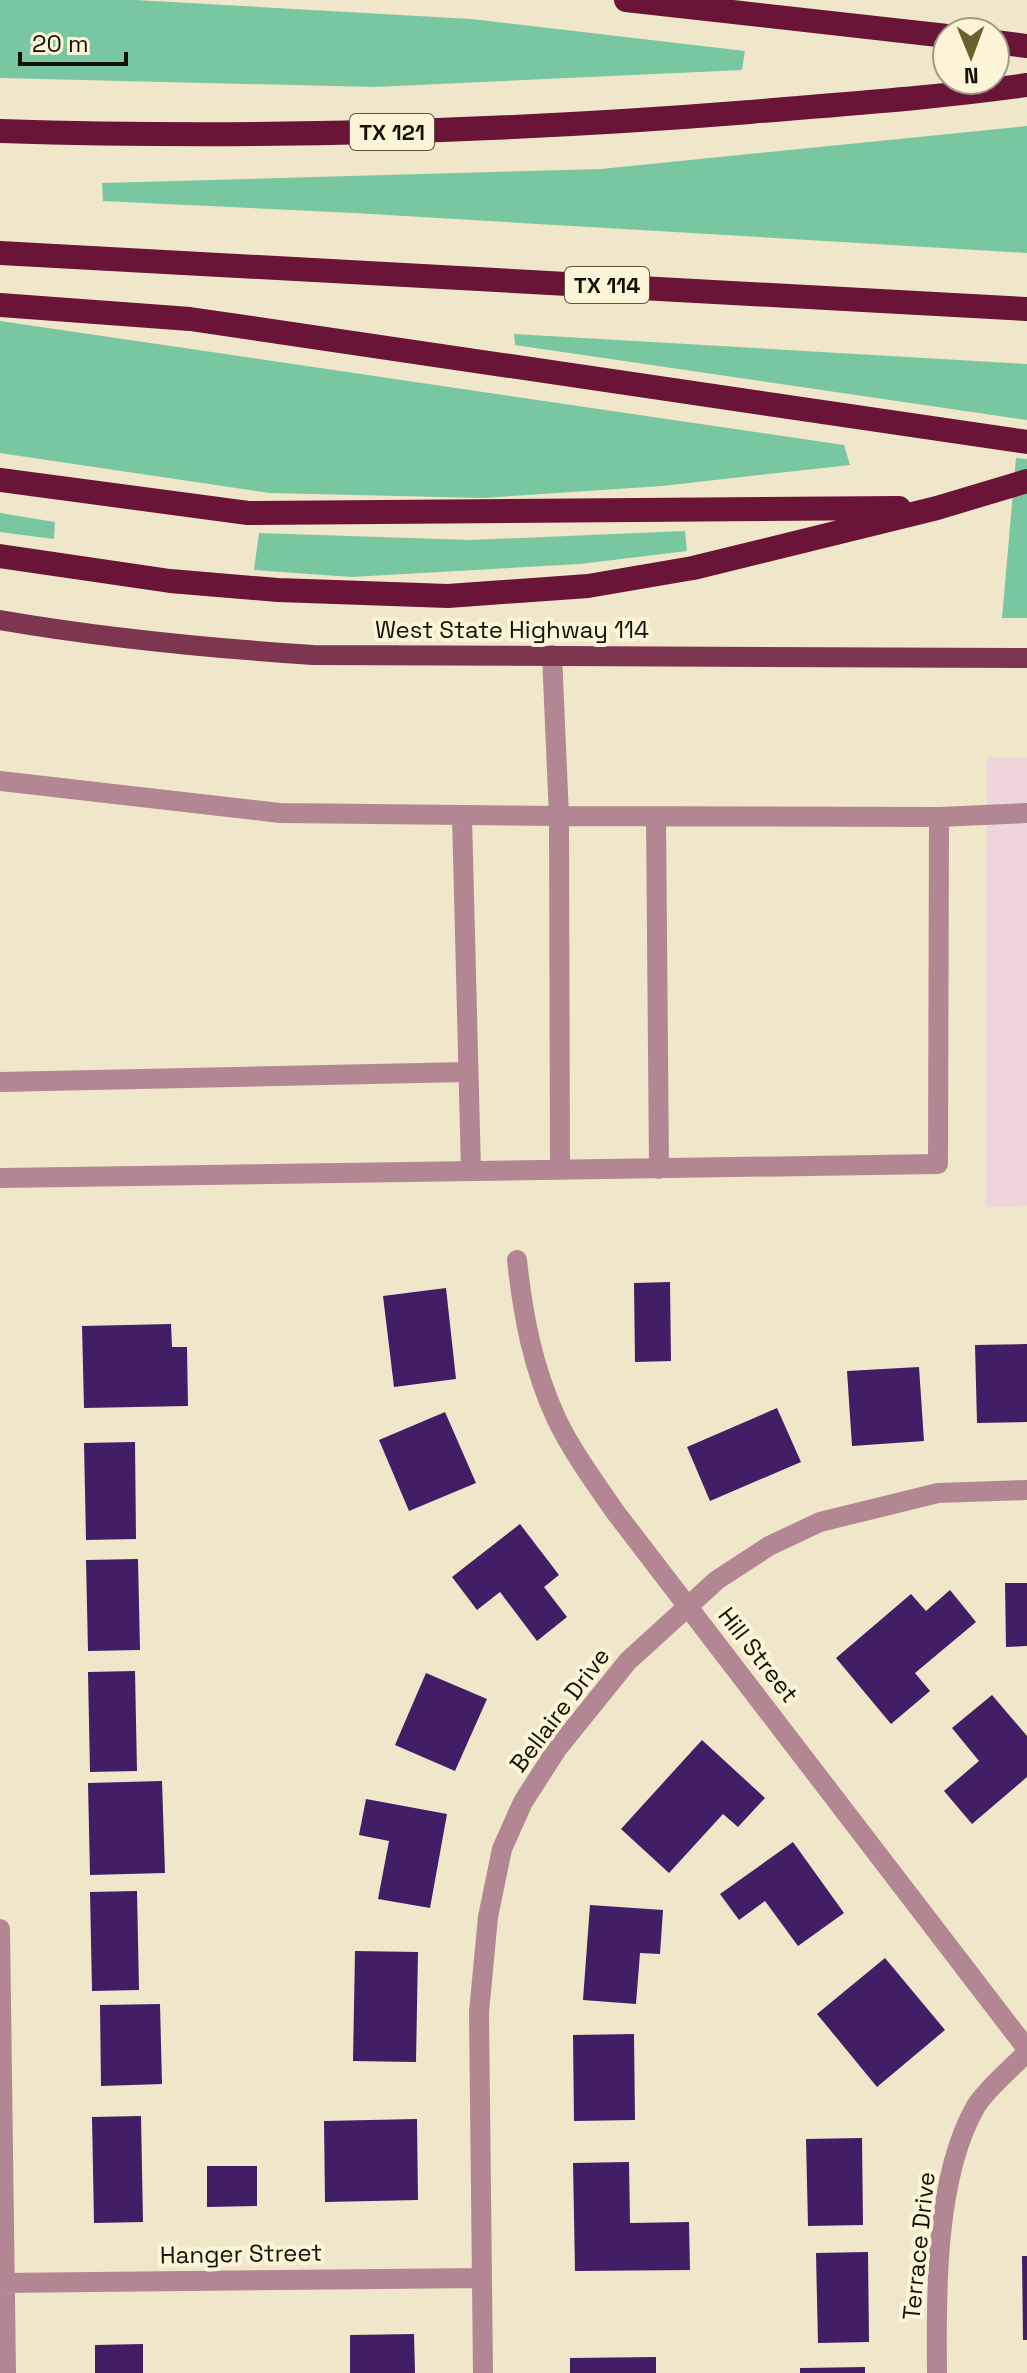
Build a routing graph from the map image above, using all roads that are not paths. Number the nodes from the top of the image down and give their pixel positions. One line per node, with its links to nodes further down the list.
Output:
1 (626, 0): 2 (highway)
2 (931, 34)
3 (1027, 85): 4 (highway, TX 121)
4 (0, 131)
5 (0, 253): 7 (highway, TX 114)
6 (0, 305): 8 (highway)
7 (1027, 309)
8 (1027, 442)
9 (0, 480): 11 (highway)
10 (1027, 481): 11 (highway)
11 (937, 508): 12 (highway)
12 (0, 556)
13 (0, 620): 14 (main road, West State Highway 114)
14 (552, 655): 15 (main road, West State Highway 114); 19 (street)
15 (1027, 658)
16 (0, 781): 18 (street)
17 (1027, 813): 21 (street)
18 (462, 816): 19 (street); 22 (street)
19 (559, 816): 20 (street); 25 (street)
20 (656, 816): 21 (street); 24 (street)
21 (939, 817): 24 (street)
22 (468, 1072): 23 (street); 26 (street)
23 (0, 1082)
24 (659, 1169): 25 (street)
25 (560, 1170): 26 (street)
26 (471, 1171): 27 (street)
27 (0, 1178)
28 (517, 1260): 30 (street, Hill Street)
29 (1027, 1490): 30 (street, Bellaire Drive)
30 (687, 1606): 32 (street, Hill Street); 33 (street, Bellaire Drive)
31 (0, 1929): 34 (street)
32 (1027, 2050): 37 (street, Terrace Drive)
33 (482, 2278): 34 (street, Hanger Street); 36 (street, Bellaire Drive)
34 (3, 2283): 35 (street)
35 (6, 2373)
36 (483, 2373)
37 (937, 2373)

